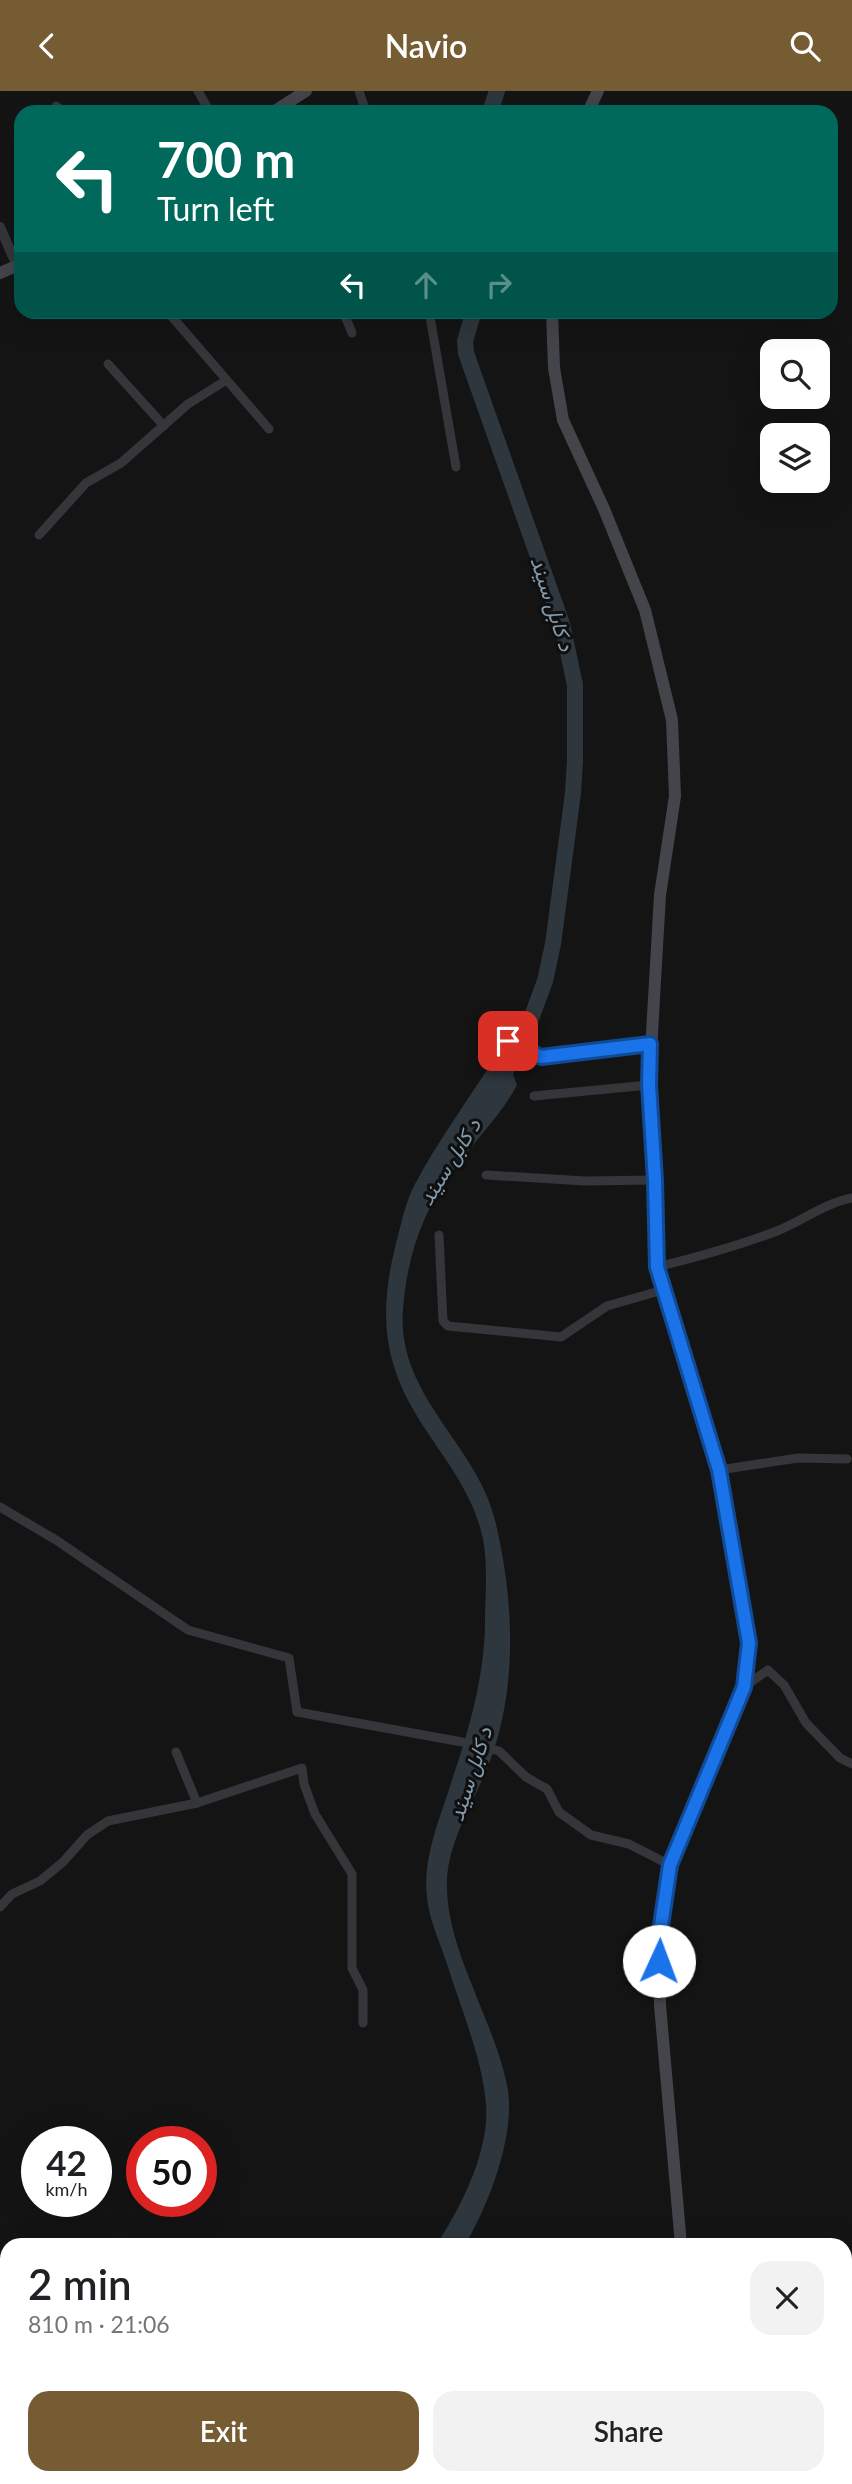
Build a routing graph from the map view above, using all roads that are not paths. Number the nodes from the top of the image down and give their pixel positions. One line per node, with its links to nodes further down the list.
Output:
1 (306, 91): 2 (main road)
2 (284, 105)
3 (0, 227): 4 (street)
4 (14, 255)
5 (174, 319): 11 (street)
6 (346, 319): 9 (street)
7 (430, 319): 14 (street)
8 (552, 319): 17 (main road)
9 (352, 333)
10 (108, 364): 12 (street)
11 (225, 381): 12 (street); 13 (street)
12 (164, 426): 15 (street)
13 (269, 429)
14 (456, 467)
15 (39, 535)
16 (508, 1041): 17 (street)
17 (650, 1044): 18 (main road)
18 (649, 1085): 19 (street); 21 (main road)
19 (534, 1096)
20 (486, 1175): 21 (street)
21 (655, 1180): 24 (main road)
22 (852, 1198): 24 (street)
23 (439, 1235): 25 (street)
24 (657, 1267): 25 (main road)
25 (663, 1290): 27 (main road)
26 (847, 1459): 27 (street)
27 (719, 1470): 29 (main road)
28 (0, 1507): 33 (street)
29 (744, 1687): 31 (street); 33 (main road)
30 (176, 1752): 32 (street)
31 (852, 1764)
32 (197, 1804): 34 (street); 35 (street)
33 (670, 1865): 36 (main road)
34 (0, 1907)
35 (363, 2023)
36 (680, 2238)

